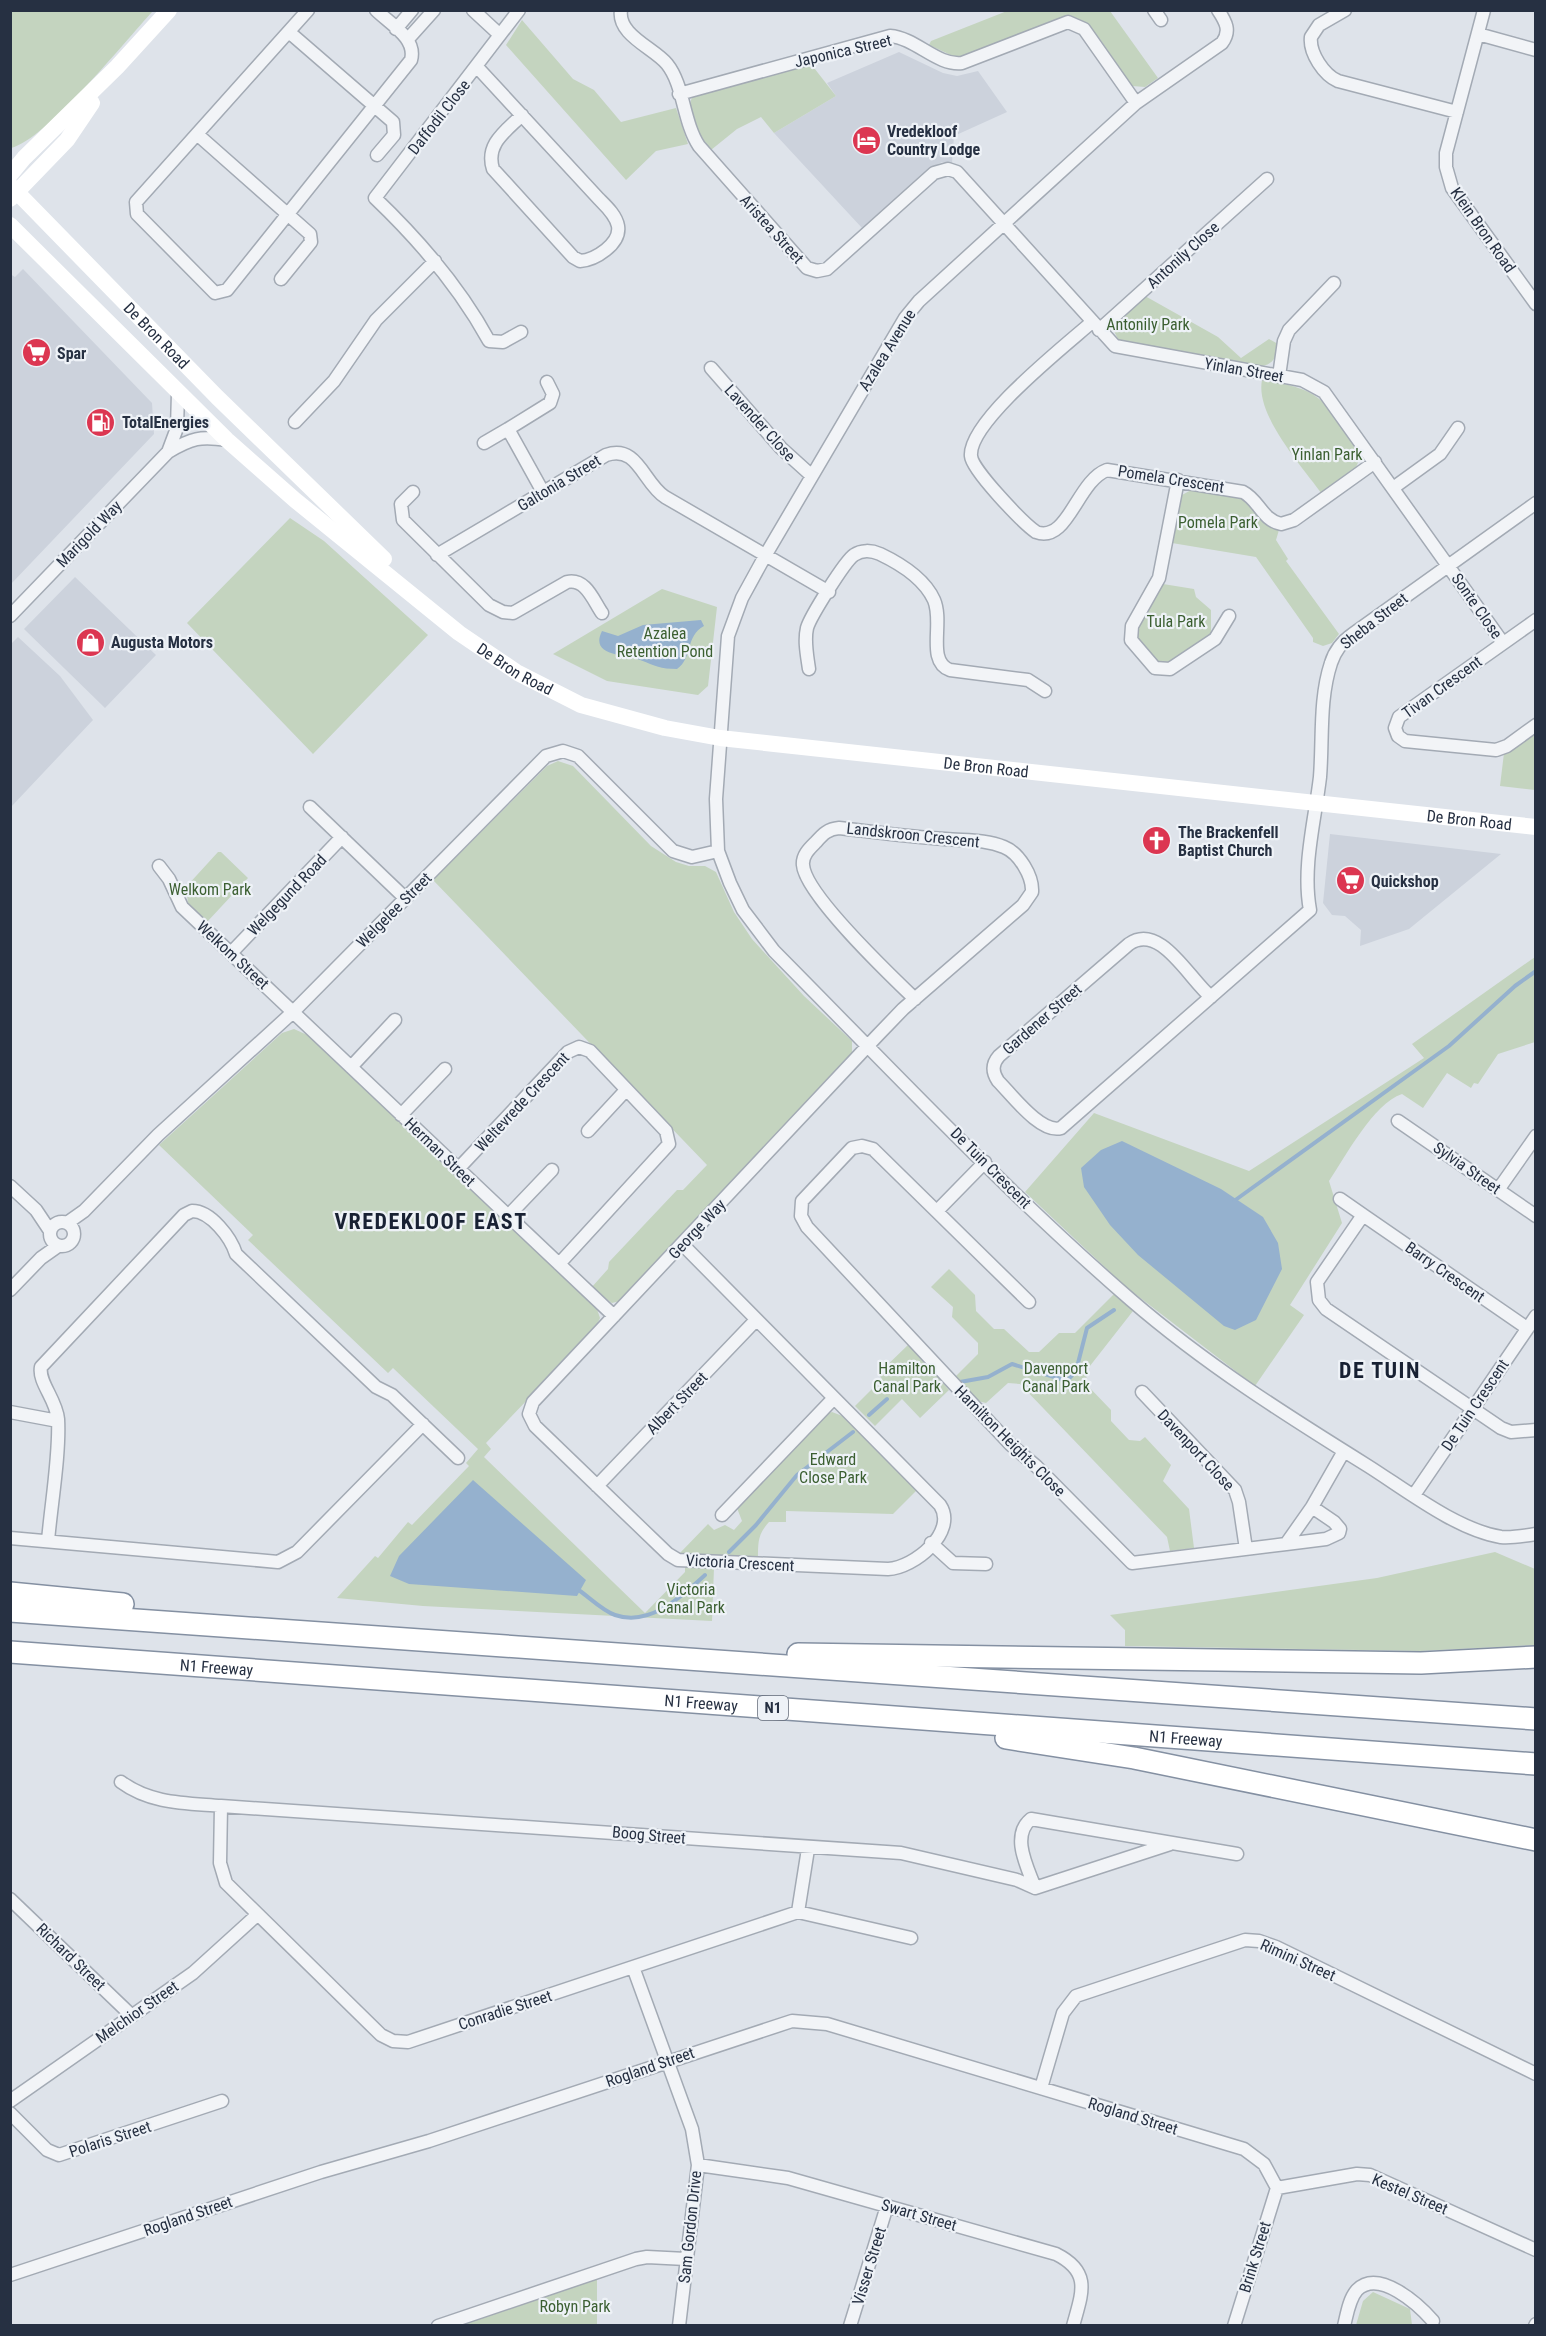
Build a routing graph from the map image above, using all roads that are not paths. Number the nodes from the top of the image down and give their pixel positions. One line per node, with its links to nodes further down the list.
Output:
1 (169, 10): 18 (street)
2 (308, 10): 13 (street)
3 (376, 10): 12 (street)
4 (412, 10): 12 (street)
5 (434, 10): 16 (street)
6 (473, 10): 15 (street)
7 (519, 10): 15 (street, Daffodil Close)
8 (621, 10): 20 (street, Aristea Street)
9 (1218, 10): 21 (street, Azalea Avenue)
10 (1345, 10): 23 (street)
11 (1484, 10): 14 (street, Klein Bron Road)
12 (396, 29): 16 (street)
13 (289, 32): 22 (street); 25 (street)
14 (1478, 34): 17 (street); 23 (street, Klein Bron Road)
15 (500, 35): 19 (street, Daffodil Close)
16 (408, 39): 22 (street)
17 (1536, 50)
18 (117, 68): 27 (street); 29 (street)
19 (478, 68): 24 (street); 33 (street, Daffodil Close)
20 (679, 94): 21 (street, Japonica Street); 31 (street, Aristea Street)
21 (1136, 103): 31 (street, Azalea Avenue)
22 (375, 105): 26 (street); 30 (street)
23 (1457, 112): 36 (street, Klein Bron Road)
24 (522, 115): 24 (street)
25 (198, 135): 30 (street); 30 (street)
26 (377, 156)
27 (10, 175)
28 (1267, 179): 37 (street, Antonily Close)
29 (13, 192): 64 (street, De Bron Road)
30 (286, 213): 34 (street)
31 (1003, 224): 37 (street, Yinlan Street); 50 (street, Azalea Avenue)
32 (10, 225): 42 (street, De Bron Road)
33 (435, 261): 38 (street); 43 (street)
34 (281, 279)
35 (1334, 283): 40 (street)
36 (1536, 304)
37 (1095, 326): 40 (street, Yinlan Street); 51 (street, Pomela Crescent)
38 (521, 332)
39 (711, 368): 50 (street, Lavender Close)
40 (1279, 376): 49 (street, Yinlan Street)
41 (547, 382): 45 (street)
42 (178, 393): 46 (street, De Bron Road); 48 (street, Marigold Way)
43 (295, 422)
44 (1458, 428): 52 (street)
45 (508, 429): 47 (street); 54 (street)
46 (227, 440): 48 (street, Marigold Way); 64 (street, De Bron Road)
47 (484, 443)
48 (168, 452): 61 (street, Marigold Way)
49 (1375, 462): 51 (street, Pomela Crescent); 52 (street, Yinlan Street)
50 (812, 476): 57 (street, Azalea Avenue)
51 (1178, 480): 62 (street)
52 (1393, 488): 58 (street, Yinlan Street)
53 (413, 492): 56 (street)
54 (543, 492): 56 (street, Galtonia Street); 57 (street, Galtonia Street)
55 (1536, 503): 58 (street, Sheba Street)
56 (437, 555): 60 (street)
57 (765, 556): 59 (street); 69 (street, Azalea Avenue)
58 (1448, 566): 65 (street, Sonte Close); 70 (street, Sheba Street)
59 (829, 592): 66 (street); 67 (street)
60 (602, 613)
61 (10, 616)
62 (1229, 616)
63 (1536, 620): 65 (street, Sonte Close)
64 (459, 633): 69 (street, De Bron Road)
65 (1503, 643): 68 (street, Tivan Crescent)
66 (808, 669)
67 (1045, 691)
68 (1536, 725)
69 (720, 738): 70 (street, De Bron Road); 74 (street, De Tuin Crescent)
70 (1316, 802): 72 (street, De Bron Road); 78 (street, Gardener Street)
71 (310, 807): 73 (street)
72 (1536, 827)
73 (342, 837): 76 (street); 77 (street, Welgegund Road)
74 (718, 851): 76 (street, Welgelee Street); 82 (street, De Tuin Crescent)
75 (159, 866): 77 (street, Welkom Street)
76 (405, 898): 80 (street, Welgelee Street)
77 (231, 954): 80 (street, Welkom Street)
78 (1211, 997): 78 (street, Gardener Street)
79 (915, 999): 79 (street, Landskroon Crescent); 82 (street, Landskroon Crescent)
80 (293, 1012): 83 (street, Herman Street); 97 (street, Welgelee Street)
81 (395, 1020): 83 (street)
82 (869, 1046): 90 (street, De Tuin Crescent); 105 (street, George Way)
83 (351, 1067): 86 (street, Herman Street)
84 (445, 1069): 86 (street)
85 (626, 1090): 88 (street); 91 (street, Weltevrede Crescent); 106 (street, Weltevrede Crescent)
86 (401, 1115): 91 (street, Herman Street)
87 (1398, 1121): 94 (street, Sylvia Street)
88 (588, 1131)
89 (1536, 1136): 94 (street)
90 (985, 1162): 98 (street); 121 (street, De Tuin Crescent)
91 (458, 1169): 100 (street, Herman Street)
92 (552, 1170): 100 (street)
93 (10, 1186): 96 (street)
94 (1498, 1190): 101 (street, Sylvia Street)
95 (1340, 1199): 99 (street, Barry Crescent)
96 (36, 1210): 102 (street); 104 (street)
97 (84, 1211): 102 (street, Welgelee Street); 103 (street, Welgelee Street)
98 (937, 1211): 108 (street, Hamilton Heights Close); 132 (street, Hamilton Heights Close)
99 (1363, 1215): 112 (street, Barry Crescent); 115 (street)
100 (508, 1216): 106 (street, Herman Street)
101 (1536, 1216)
102 (63, 1222): 103 (street); 104 (street)
103 (74, 1235): 104 (street)
104 (52, 1238): 107 (street)
105 (682, 1244): 109 (street, George Way); 111 (street, Victoria Crescent)
106 (559, 1264): 109 (street, Herman Street)
107 (10, 1290)
108 (1029, 1302)
109 (614, 1316): 116 (street, George Way)
110 (1536, 1316): 112 (street, De Tuin Crescent)
111 (756, 1320): 114 (street, Victoria Crescent); 123 (street, Albert Street)
112 (1527, 1328): 115 (street, De Tuin Crescent)
113 (1142, 1392): 132 (street, Davenport Close)
114 (834, 1398): 126 (street); 130 (street, Victoria Crescent)
115 (1472, 1409): 120 (street); 124 (street, De Tuin Crescent)
116 (529, 1414): 123 (street, Victoria Crescent)
117 (12, 1415): 118 (street)
118 (58, 1421): 119 (street); 129 (street)
119 (423, 1424): 122 (street); 129 (street)
120 (1536, 1430)
121 (1344, 1451): 124 (street, De Tuin Crescent); 125 (street)
122 (458, 1458)
123 (597, 1486): 130 (street, Victoria Crescent)
124 (1414, 1495): 127 (street, De Tuin Crescent)
125 (1312, 1507): 131 (street); 131 (street, Hamilton Heights Close)
126 (723, 1515)
127 (1536, 1534)
128 (10, 1538): 129 (street)
129 (48, 1541)
130 (931, 1544): 133 (street)
131 (1286, 1544): 132 (street, Hamilton Heights Close)
132 (1246, 1549)
133 (986, 1564)
134 (10, 1593): 136 (highway)
135 (10, 1611): 136 (highway)
136 (251, 1627): 138 (highway)
137 (10, 1652): 140 (highway, N1 Freeway / N1)
138 (643, 1656): 139 (highway); 141 (highway)
139 (1536, 1657)
140 (719, 1704): 142 (highway, N1 Freeway / N1); 145 (highway)
141 (1536, 1719)
142 (1536, 1764)
143 (121, 1782): 144 (street, Boog Street)
144 (221, 1806): 147 (street, Boog Street); 152 (street, Conradie Street)
145 (1536, 1840)
146 (1170, 1844): 148 (street); 149 (street); 149 (street)
147 (808, 1848): 149 (street, Boog Street); 151 (street)
148 (1237, 1854)
149 (1035, 1888)
150 (11, 1902): 155 (street, Richard Street)
151 (798, 1911): 153 (street); 154 (street, Conradie Street)
152 (257, 1915): 154 (street, Conradie Street); 155 (street, Melchior Street)
153 (911, 1938)
154 (633, 1967): 156 (street, Sam Gordon Drive)
155 (131, 2016): 159 (street, Melchior Street)
156 (666, 2061): 158 (street, Rogland Street); 162 (street, Sam Gordon Drive); 167 (street, Rogland Street)
157 (1536, 2074): 158 (street, Rimini Street)
158 (1041, 2088): 163 (street, Rogland Street)
159 (10, 2101)
160 (222, 2102): 161 (street, Polaris Street)
161 (10, 2113)
162 (698, 2165): 164 (street, Swart Street); 166 (street, Sam Gordon Drive)
163 (1277, 2188): 165 (street, Kestel Street); 173 (street, Brink Street)
164 (887, 2206): 171 (street, Visser Street); 172 (street, Swart Street)
165 (1536, 2250)
166 (687, 2259): 169 (street); 170 (street, Sam Gordon Drive)
167 (10, 2275)
168 (1433, 2321): 174 (street)
169 (438, 2325)
170 (679, 2325)
171 (850, 2325)
172 (1073, 2325)
173 (1234, 2325)
174 (1344, 2325)

